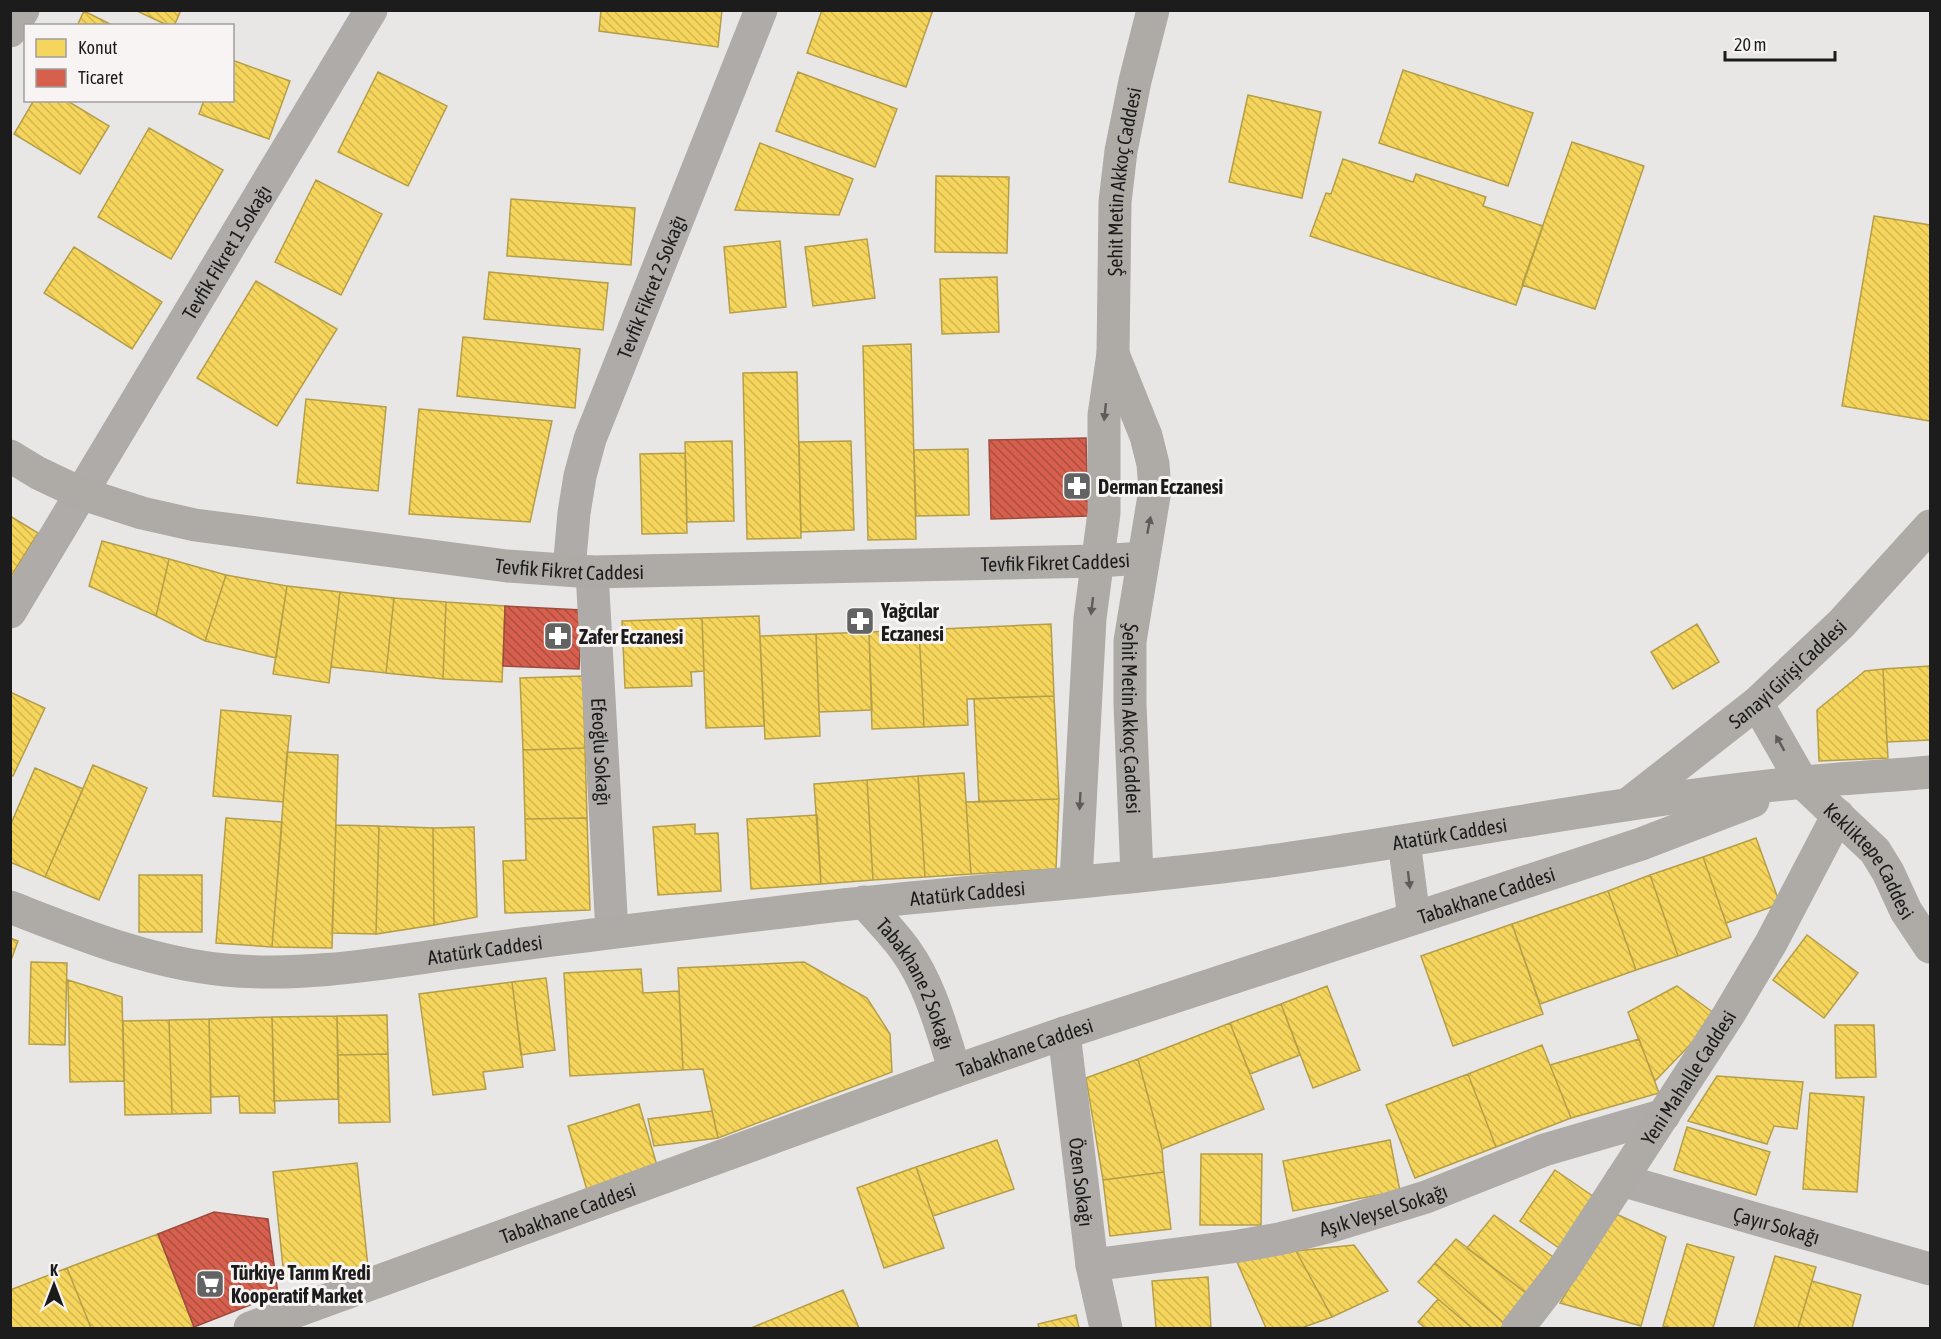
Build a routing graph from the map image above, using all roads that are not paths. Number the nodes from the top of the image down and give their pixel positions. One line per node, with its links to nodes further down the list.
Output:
1 (23, 10): 5 (street)
2 (371, 10): 8 (street, Tevfik Fikret 1 Sokağı)
3 (761, 10): 12 (street, Tevfik Fikret 2 Sokağı)
4 (1153, 10): 6 (street, Şehit Metin Akkoç Caddesi)
5 (10, 31)
6 (1113, 354): 10 (street, Şehit Metin Akkoç Caddesi, one-way to 6); 11 (street, Şehit Metin Akkoç Caddesi, one-way to 11)
7 (10, 456): 8 (street, Tevfik Fikret Caddesi)
8 (80, 493): 12 (street, Tevfik Fikret Caddesi); 13 (street, Tevfik Fikret 1 Sokağı)
9 (1930, 526): 14 (street, Sanayi Girişi Caddesi)
10 (1143, 558): 11 (street, Tevfik Fikret Caddesi); 20 (street, Şehit Metin Akkoç Caddesi)
11 (1098, 561): 12 (street, Tevfik Fikret Caddesi); 21 (street, Şehit Metin Akkoç Caddesi, one-way to 21)
12 (581, 571): 25 (street, Efeoğlu Sokağı)
13 (10, 612)
14 (1757, 703): 16 (street, Kekliktepe Caddesi, one-way to 14); 17 (street, Sanayi Girişi Caddesi)
15 (1930, 772): 16 (street, Atatürk Caddesi)
16 (1802, 782): 17 (street, Atatürk Caddesi); 18 (street, Kekliktepe Caddesi); 24 (street, Tabakhane Caddesi)
17 (1627, 806): 19 (street, Atatürk Caddesi)
18 (1838, 815): 26 (street, Kekliktepe Caddesi); 29 (street, Yeni Mahalle Caddesi)
19 (1404, 841): 20 (street, Atatürk Caddesi); 24 (street, one-way to 24)
20 (1137, 876): 21 (street, Atatürk Caddesi)
21 (1076, 881): 22 (street, Atatürk Caddesi)
22 (864, 902): 25 (street, Atatürk Caddesi); 28 (street, Tabakhane 2 Sokağı)
23 (10, 907): 25 (street, Atatürk Caddesi)
24 (1414, 918): 27 (street, Tabakhane Caddesi)
25 (612, 932)
26 (1930, 947)
27 (1064, 1033): 28 (street, Tabakhane Caddesi); 31 (street, Özen Sokağı)
28 (955, 1071): 33 (street, Tabakhane Caddesi)
29 (1664, 1115): 30 (street, Yeni Mahalle Caddesi); 31 (street, Aşık Veysel Sokağı)
30 (1622, 1180): 32 (street, Çayır Sokağı); 36 (street, Yeni Mahalle Caddesi)
31 (1092, 1265): 35 (street, Özen Sokağı)
32 (1930, 1269)
33 (320, 1316): 34 (street, Tabakhane Caddesi)
34 (250, 1329)
35 (1106, 1329)
36 (1518, 1329)

